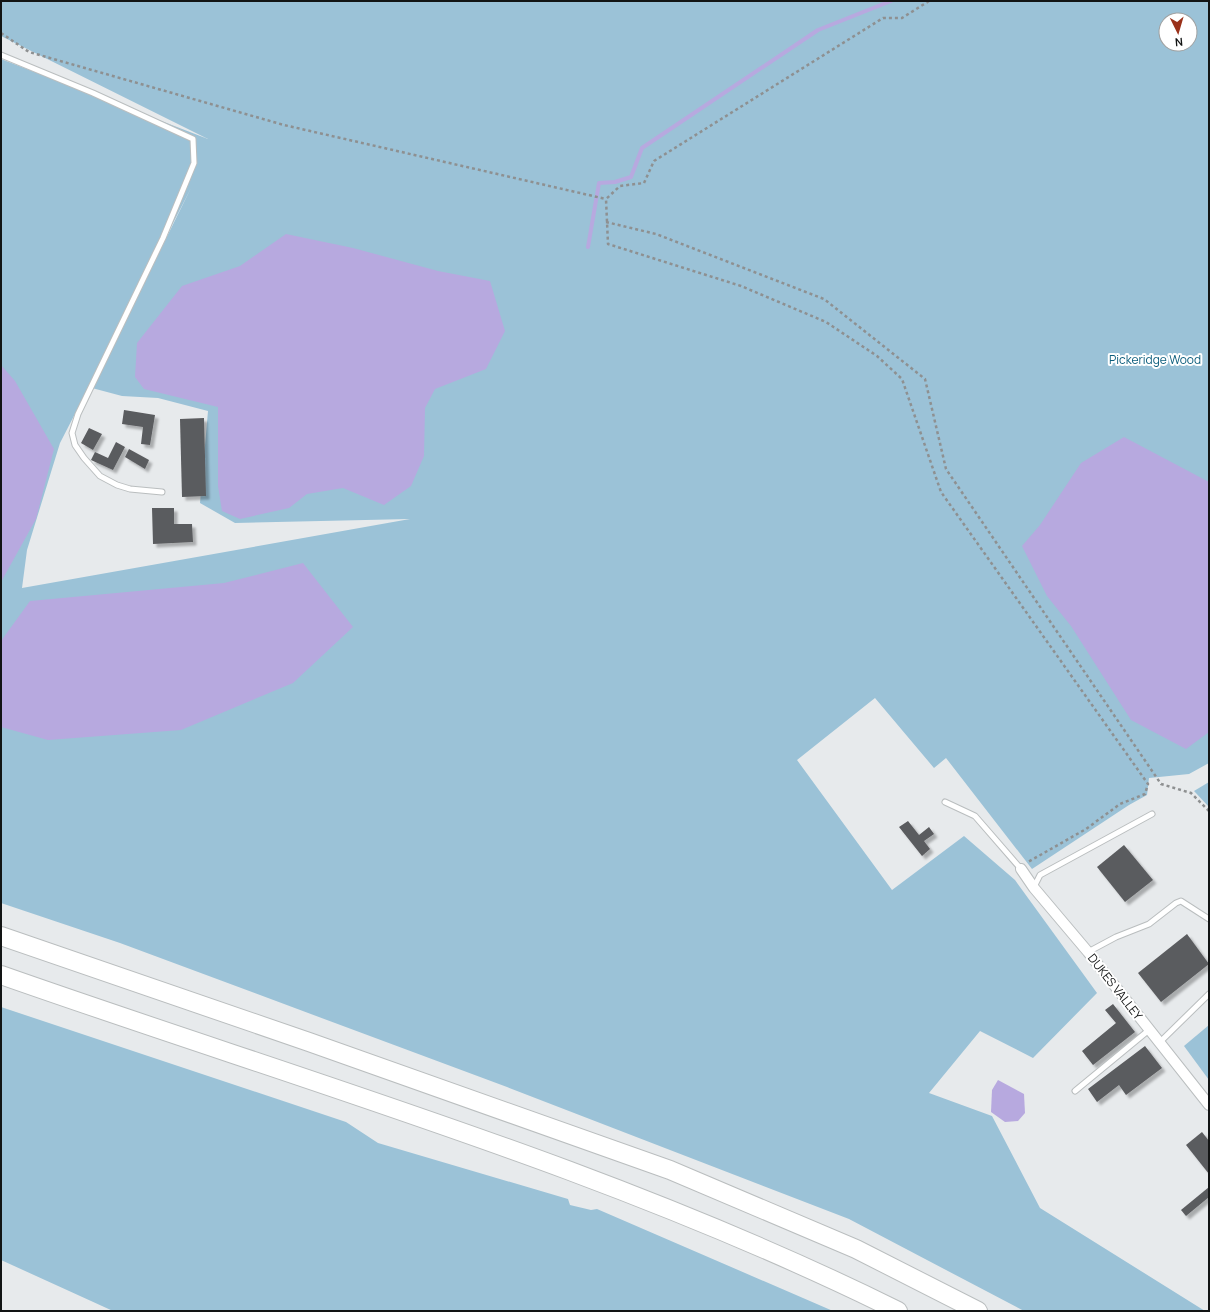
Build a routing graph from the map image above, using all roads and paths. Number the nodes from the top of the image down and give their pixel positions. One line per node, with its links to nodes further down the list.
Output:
1 (929, 1): 4 (path)
2 (1, 32): 4 (path)
3 (1, 55): 6 (lane)
4 (606, 199): 5 (path)
5 (606, 222): 8 (path); 10 (path)
6 (162, 492)
7 (945, 802): 10 (lane)
8 (1209, 810)
9 (1152, 814): 11 (lane)
10 (1021, 869): 11 (street, DUKES VALLEY)
11 (1034, 888): 14 (street, DUKES VALLEY)
12 (1209, 919): 14 (lane)
13 (1, 936): 22 (highway)
14 (1088, 952): 17 (street, DUKES VALLEY)
15 (1, 975): 21 (highway)
16 (1209, 994): 18 (lane)
17 (1149, 1030): 18 (street, DUKES VALLEY); 19 (lane)
18 (1160, 1043): 20 (street, DUKES VALLEY)
19 (1076, 1090)
20 (1209, 1105)
21 (898, 1311)
22 (978, 1311)

